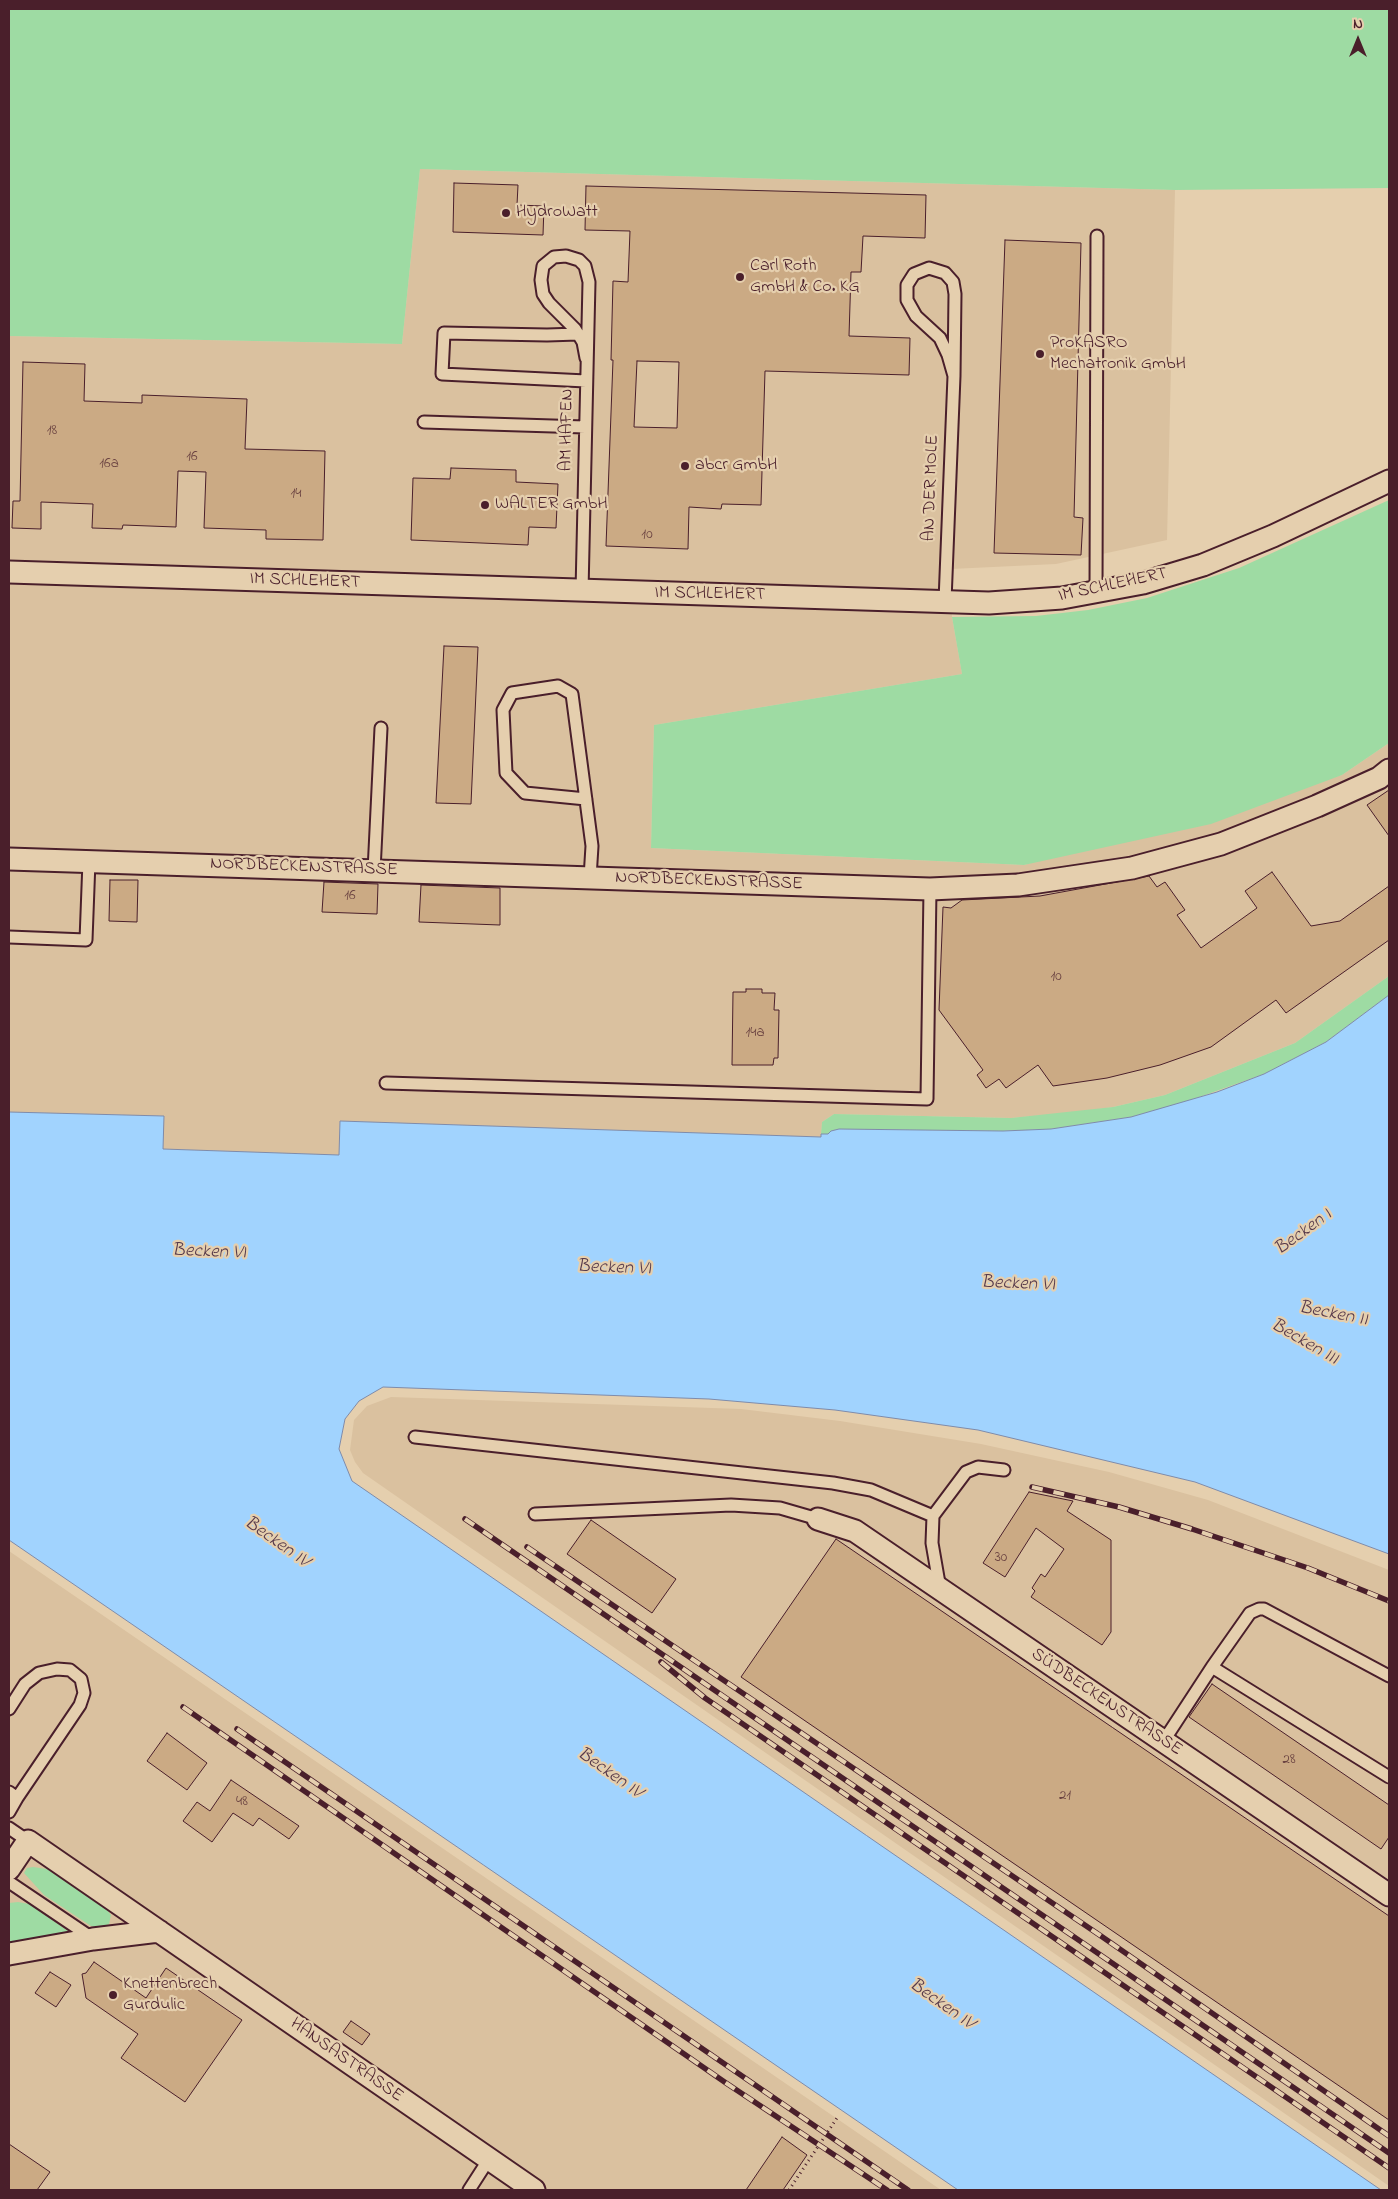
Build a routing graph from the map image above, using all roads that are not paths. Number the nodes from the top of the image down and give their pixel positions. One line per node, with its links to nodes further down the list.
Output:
1 (1097, 236): 11 (lane)
2 (578, 334): 3 (lane, AM HAFEN); 3 (lane, AM HAFEN); 5 (lane)
3 (586, 358): 5 (lane, AM HAFEN)
4 (954, 376): 4 (lane, AN DER MOLE); 12 (lane, AN DER MOLE)
5 (586, 381): 7 (lane, AM HAFEN)
6 (424, 422): 7 (lane)
7 (585, 427): 10 (lane, AM HAFEN)
8 (1389, 481): 11 (street, IM SCHLEHERT)
9 (9, 572): 10 (street, IM SCHLEHERT)
10 (582, 591): 12 (street, IM SCHLEHERT)
11 (1096, 592): 12 (street, IM SCHLEHERT)
12 (945, 601)
13 (381, 728): 18 (lane)
14 (1389, 770): 20 (street, NORDBECKENSTRASSE)
15 (586, 799): 15 (lane); 19 (lane)
16 (9, 859): 17 (street, NORDBECKENSTRASSE)
17 (88, 868): 18 (street, NORDBECKENSTRASSE); 21 (lane)
18 (374, 871): 19 (street, NORDBECKENSTRASSE)
19 (590, 878): 20 (street, NORDBECKENSTRASSE)
20 (930, 889): 22 (lane)
21 (9, 937)
22 (386, 1083)
23 (415, 1437): 26 (lane)
24 (1004, 1470): 26 (lane)
25 (535, 1514): 27 (lane)
26 (933, 1516): 28 (lane)
27 (818, 1519): 28 (street, SÜDBECKENSTRASSE)
28 (940, 1591): 32 (street, SÜDBECKENSTRASSE)
29 (1212, 1667): 30 (lane); 32 (lane); 33 (lane)
30 (1389, 1676)
31 (9, 1710): 34 (lane)
32 (1163, 1742): 40 (street, SÜDBECKENSTRASSE)
33 (1389, 1777)
34 (13, 1795): 35 (lane)
35 (9, 1812)
36 (9, 1828): 37 (lane)
37 (28, 1842): 38 (street); 41 (street, HANSASTRASSE)
38 (9, 1869)
39 (9, 1882): 42 (lane)
40 (1389, 1895)
41 (159, 1931): 42 (street); 44 (street, HANSASTRASSE)
42 (92, 1939): 43 (street)
43 (9, 1954)
44 (489, 2159): 45 (lane); 46 (street, HANSASTRASSE)
45 (469, 2190)
46 (534, 2190)

